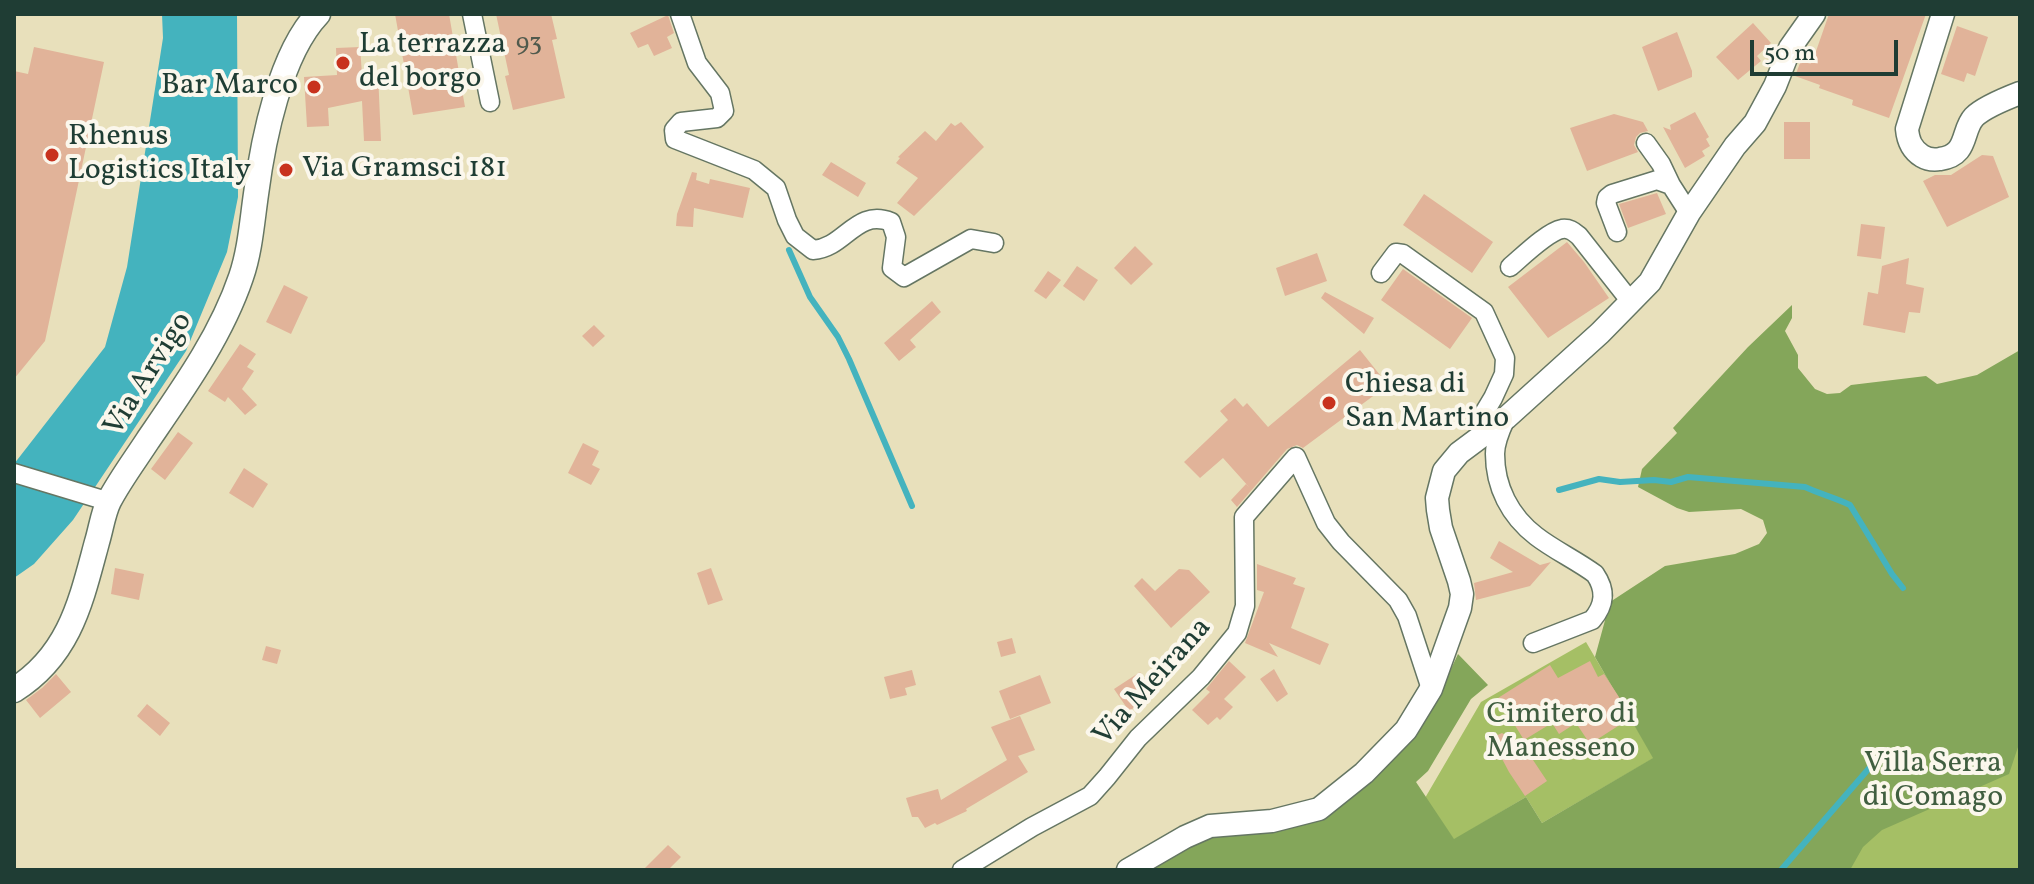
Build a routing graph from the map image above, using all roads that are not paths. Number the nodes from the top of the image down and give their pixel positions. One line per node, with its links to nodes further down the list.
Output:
1 (318, 14): 19 (main road, Via Arvigo)
2 (472, 14): 7 (street)
3 (680, 14): 12 (street)
4 (1814, 14): 10 (street)
5 (1943, 14): 6 (street)
6 (2020, 93)
7 (490, 102)
8 (1646, 143): 9 (street)
9 (1671, 185): 10 (street); 11 (street)
10 (1689, 213): 15 (street)
11 (1617, 232)
12 (994, 243)
13 (1510, 267): 15 (street)
14 (1381, 273): 17 (street)
15 (1631, 302): 16 (street)
16 (1506, 418): 17 (street); 20 (street)
17 (1484, 434): 21 (street)
18 (14, 473): 19 (street)
19 (104, 501): 22 (main road, Via Arvigo)
20 (1533, 643)
21 (1431, 689): 23 (street, Via Meirana); 24 (street)
22 (14, 690)
23 (962, 870)
24 (1128, 870)

